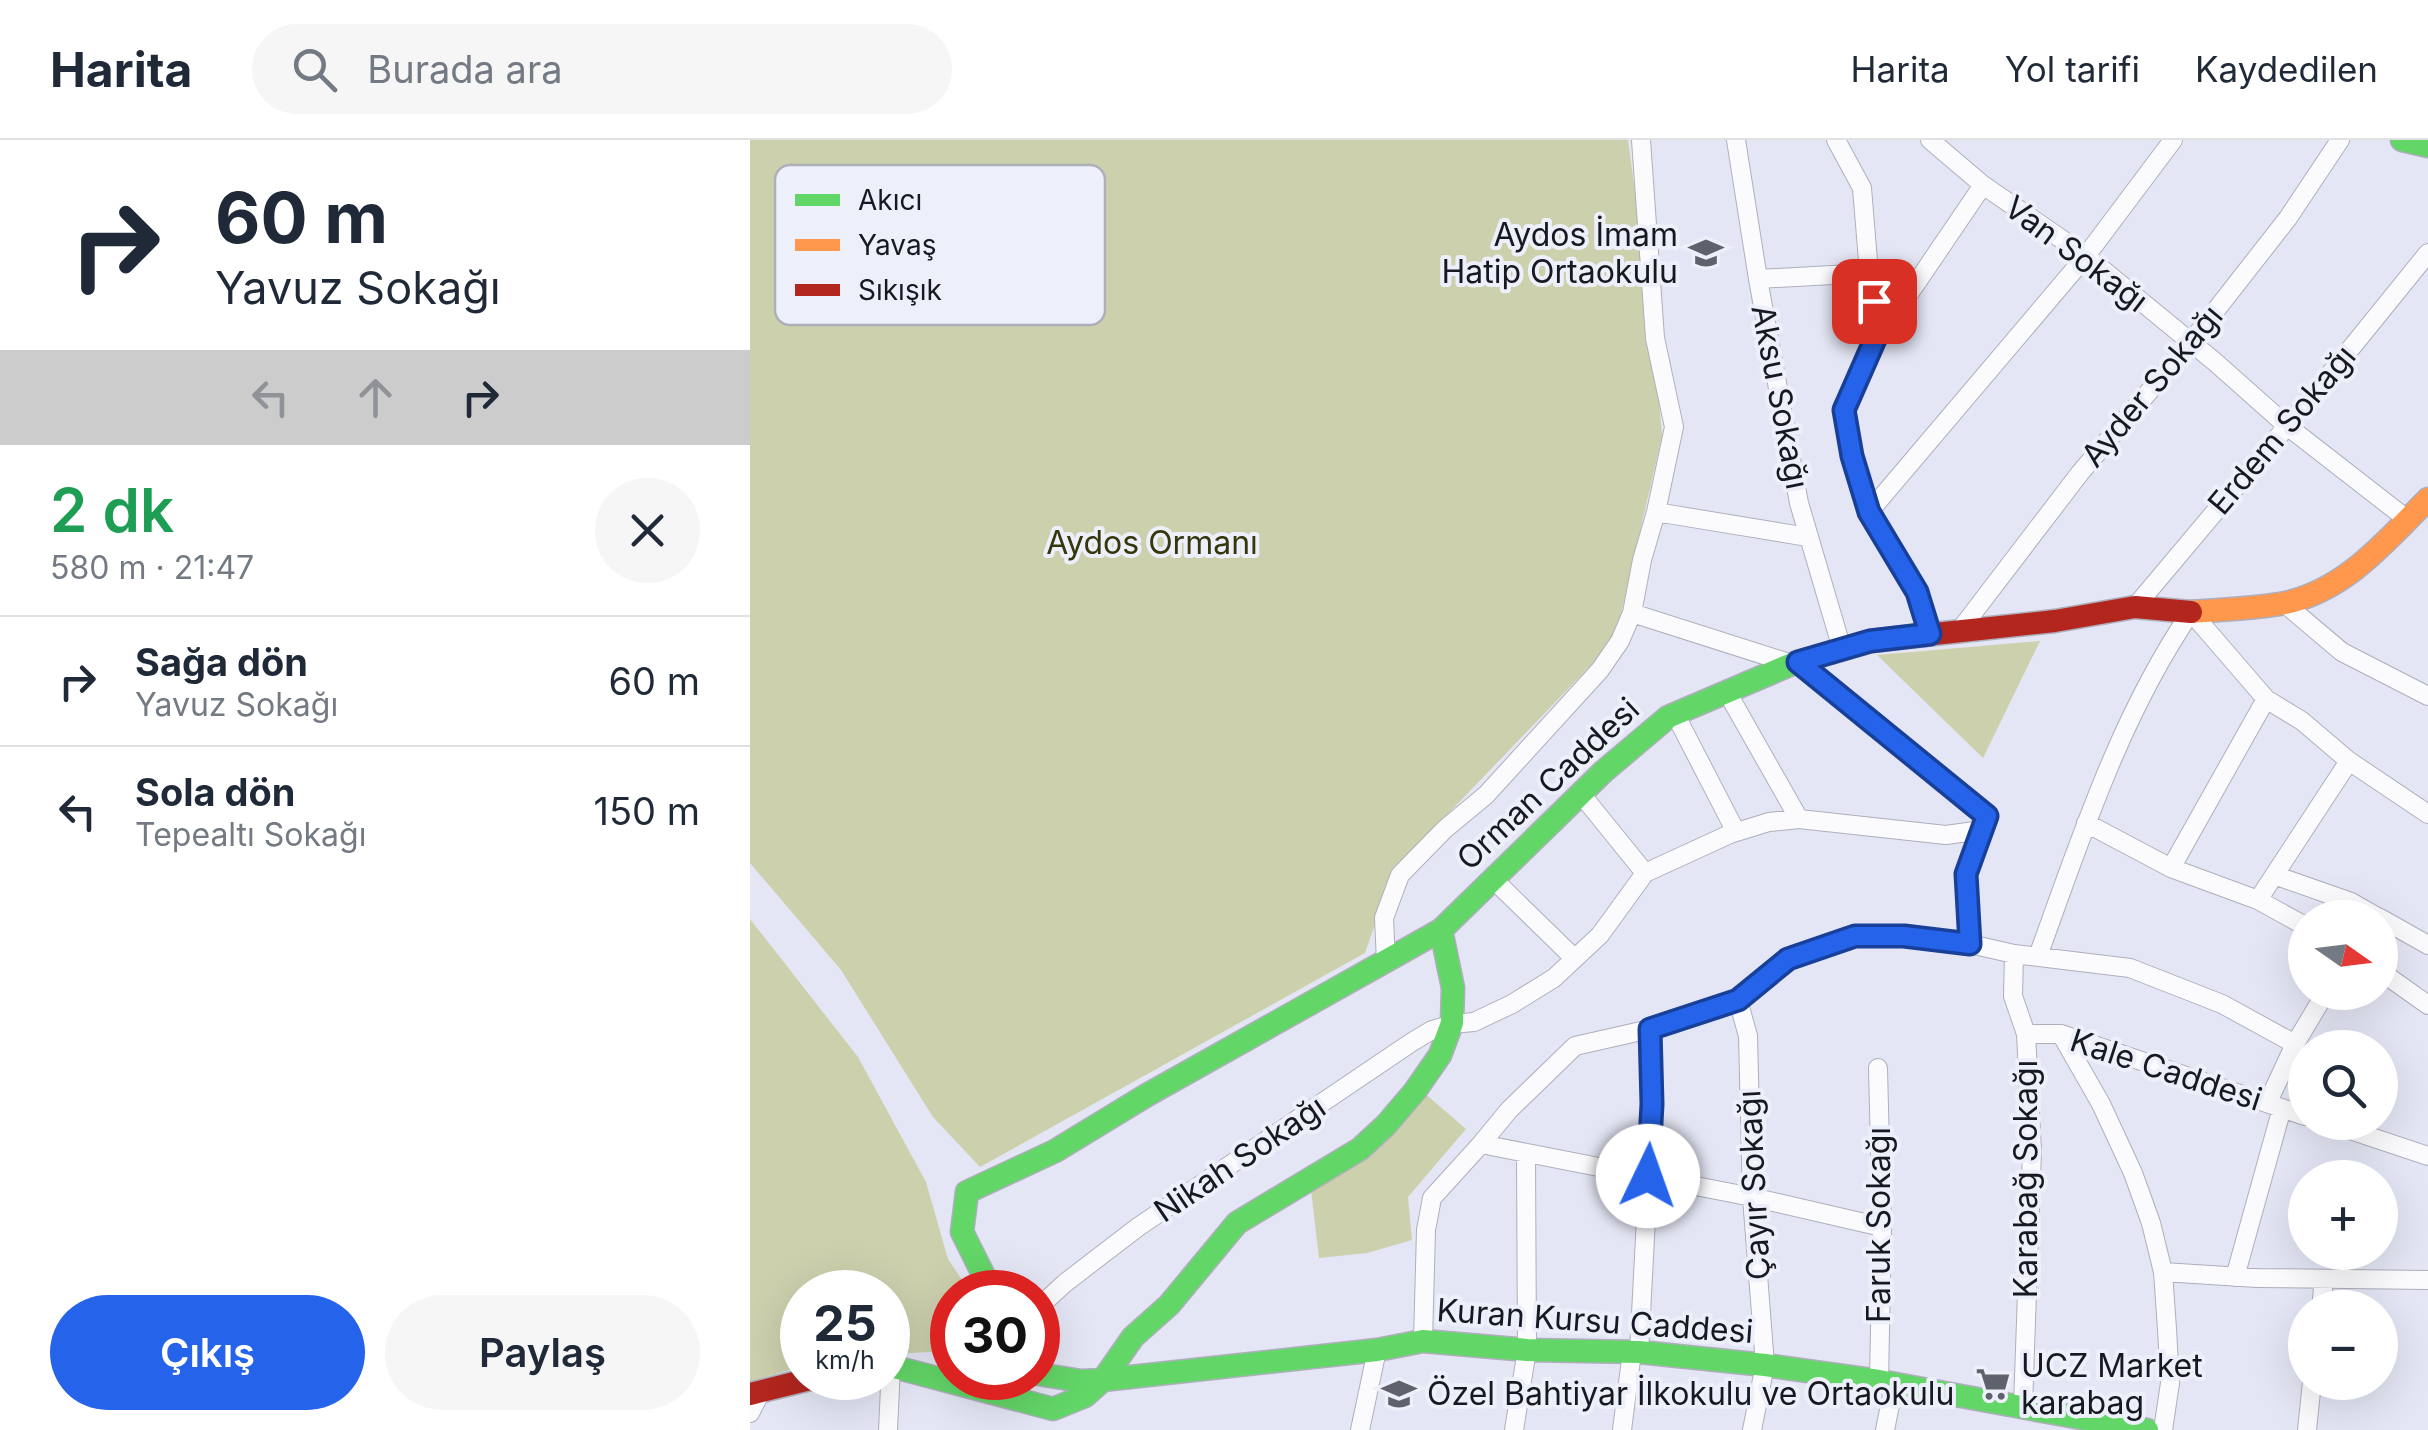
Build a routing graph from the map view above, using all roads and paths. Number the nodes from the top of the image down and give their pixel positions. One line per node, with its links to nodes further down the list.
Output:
1 (1640, 140): 18 (street)
2 (1736, 140): 13 (street, Aksu Sokağı)
3 (1836, 140): 12 (street)
4 (1930, 140): 9 (street, Van Sokağı)
5 (2174, 140): 11 (street)
6 (2340, 140): 15 (street, Ayder Sokağı)
7 (2402, 140): 8 (street)
8 (2428, 146)
9 (1983, 185): 11 (street, Van Sokağı); 14 (street)
10 (2428, 253): 16 (street, Erdem Sokağı)
11 (2086, 256): 15 (street, Van Sokağı); 19 (street)
12 (1869, 273): 13 (street); 14 (street)
13 (1758, 279): 21 (street, Aksu Sokağı)
14 (1880, 328): 19 (street)
15 (2191, 342): 16 (street, Van Sokağı); 26 (street, Ayder Sokağı)
16 (2286, 425): 20 (street, Van Sokağı); 23 (street, Erdem Sokağı)
17 (2428, 499): 20 (street, Orman Caddesi)
18 (1656, 512): 21 (street); 25 (street)
19 (1869, 512): 27 (street)
20 (2408, 520): 22 (street, Orman Caddesi)
21 (1808, 537): 28 (street, Aksu Sokağı)
22 (2284, 603): 24 (street, Orman Caddesi); 31 (street)
23 (2135, 607): 24 (street, Orman Caddesi); 26 (street, Orman Caddesi)
24 (2191, 612): 32 (street); 39 (street)
25 (1632, 613): 29 (street); 55 (street)
26 (1960, 630): 27 (street, Orman Caddesi)
27 (1930, 634): 28 (street, Orman Caddesi)
28 (1842, 649): 29 (street, Orman Caddesi)
29 (1795, 663): 30 (street, Orman Caddesi); 38 (street)
30 (1728, 692): 33 (street, Orman Caddesi); 37 (street)
31 (2428, 696)
32 (2266, 699): 34 (street); 41 (street)
33 (1675, 714): 35 (street, Orman Caddesi); 40 (street)
34 (2348, 761): 36 (street); 43 (street)
35 (1581, 794): 42 (street); 44 (street, Orman Caddesi)
36 (2428, 814)
37 (1799, 818): 38 (street); 40 (street)
38 (1984, 823): 50 (street)
39 (2086, 823): 41 (street); 53 (street)
40 (1736, 832): 42 (street)
41 (2171, 868): 45 (street)
42 (1644, 873): 54 (street, Nikah Sokağı)
43 (2274, 875): 45 (street); 46 (street)
44 (1493, 879): 49 (street, Orman Caddesi); 54 (street)
45 (2258, 900): 47 (street)
46 (2345, 900)
47 (2288, 917)
48 (2398, 928): 51 (street)
49 (1441, 930): 55 (street, Orman Caddesi); 59 (street)
50 (1970, 944): 52 (street); 57 (street)
51 (2428, 945)
52 (2014, 954): 53 (street); 61 (street, Karabağ Sokağı)
53 (2038, 956): 63 (street)
54 (1574, 958): 59 (street, Nikah Sokağı)
55 (1386, 962): 75 (street, Orman Caddesi)
56 (2398, 984): 58 (street)
57 (1738, 1000): 60 (street); 73 (street, Çayır Sokağı)
58 (2428, 1005)
59 (1452, 1024): 80 (street, Nikah Sokağı); 89 (street)
60 (1650, 1029): 69 (street); 72 (street)
61 (2026, 1034): 62 (street, Kale Caddesi); 96 (street, Karabağ Sokağı)
62 (2062, 1034): 66 (street, Kale Caddesi); 76 (street)
63 (2288, 1040)
64 (2288, 1065): 66 (street)
65 (1878, 1068): 74 (street, Faruk Sokağı)
66 (2275, 1105): 67 (street, Kale Caddesi); 77 (street)
67 (2288, 1110)
68 (2380, 1140): 71 (street)
69 (1482, 1144): 70 (street); 82 (street)
70 (1526, 1154): 72 (street); 84 (street)
71 (2428, 1156)
72 (1648, 1176): 73 (street); 85 (street)
73 (1752, 1197): 74 (street); 86 (street, Çayır Sokağı)
74 (1882, 1227): 90 (street, Faruk Sokağı)
75 (981, 1270)
76 (2163, 1272): 77 (street); 105 (street)
77 (2235, 1277): 78 (street)
78 (2324, 1278): 79 (street); 81 (street)
79 (2428, 1280)
80 (1060, 1288)
81 (2323, 1290)
82 (1423, 1341): 83 (street, Kuran Kursu Caddesi); 84 (street, Kuran Kursu Caddesi)
83 (1377, 1350): 89 (street, Kuran Kursu Caddesi); 99 (street)
84 (1527, 1350): 85 (street, Kuran Kursu Caddesi); 100 (street)
85 (1635, 1352): 86 (street, Kuran Kursu Caddesi); 101 (street)
86 (1764, 1366): 90 (street, Kuran Kursu Caddesi); 102 (street, Çayır Sokağı)
87 (910, 1372): 97 (street)
88 (1060, 1376): 89 (street, Kuran Kursu Caddesi)
89 (1102, 1380): 97 (street)
90 (1886, 1383): 96 (street, Kuran Kursu Caddesi); 103 (street, Faruk Sokağı)
91 (1060, 1384): 97 (street)
92 (756, 1392): 95 (street)
93 (888, 1400): 98 (street)
94 (2310, 1400): 106 (street)
95 (750, 1413)
96 (2035, 1416): 104 (street, Kuran Kursu Caddesi)
97 (1062, 1418)
98 (888, 1430)
99 (1360, 1430)
100 (1514, 1430)
101 (1622, 1430)
102 (1752, 1430)
103 (1885, 1430)
104 (2147, 1430)
105 (2164, 1430)
106 (2307, 1430)

